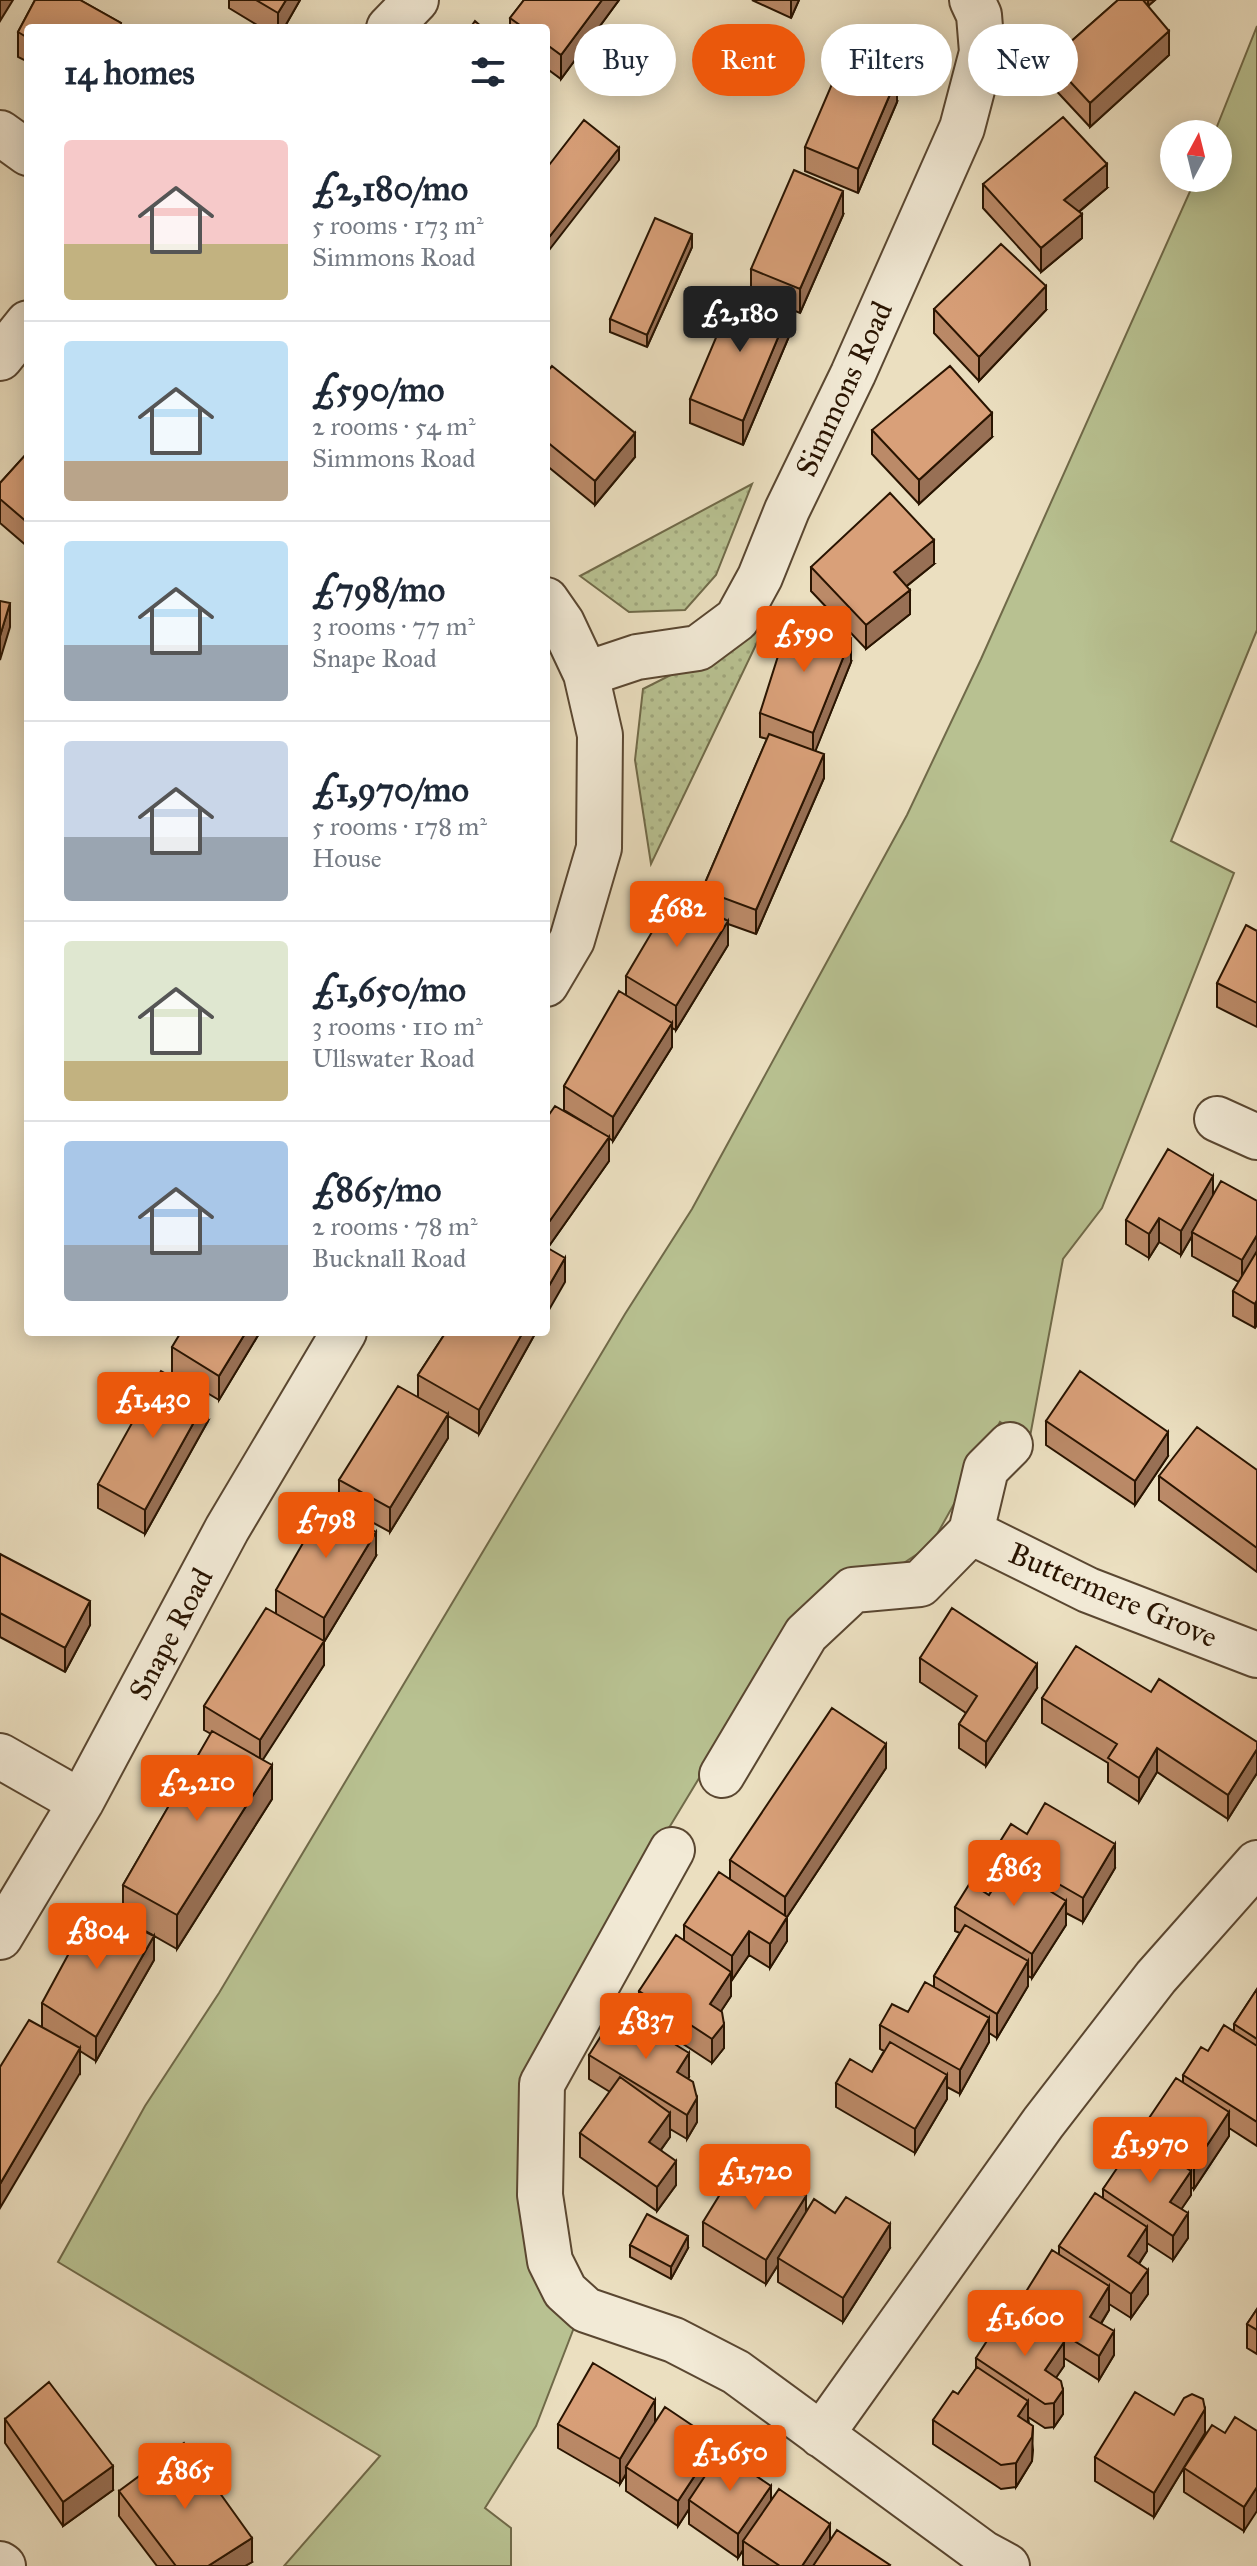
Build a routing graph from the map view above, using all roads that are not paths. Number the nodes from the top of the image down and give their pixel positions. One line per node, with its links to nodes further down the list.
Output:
1 (416, 0): 3 (street)
2 (972, 0): 9 (street, Simmons Road)
3 (393, 24)
4 (0, 133): 5 (street)
5 (24, 150)
6 (24, 328): 7 (street)
7 (0, 358)
8 (550, 606): 9 (street)
9 (586, 674): 10 (street)
10 (550, 977)
11 (1217, 1119): 12 (street)
12 (1257, 1137)
13 (342, 1336): 19 (street, Snape Road)
14 (1010, 1445): 15 (street, Buttermere Grove)
15 (971, 1532): 16 (street, Buttermere Grove); 18 (street, Buttermere Grove)
16 (1257, 1655)
17 (0, 1756): 19 (street)
18 (722, 1775)
19 (81, 1802): 22 (street, Snape Road)
20 (672, 1850): 23 (street)
21 (1257, 1863): 23 (street)
22 (0, 1937)
23 (821, 2435): 24 (street)
24 (1007, 2566)

